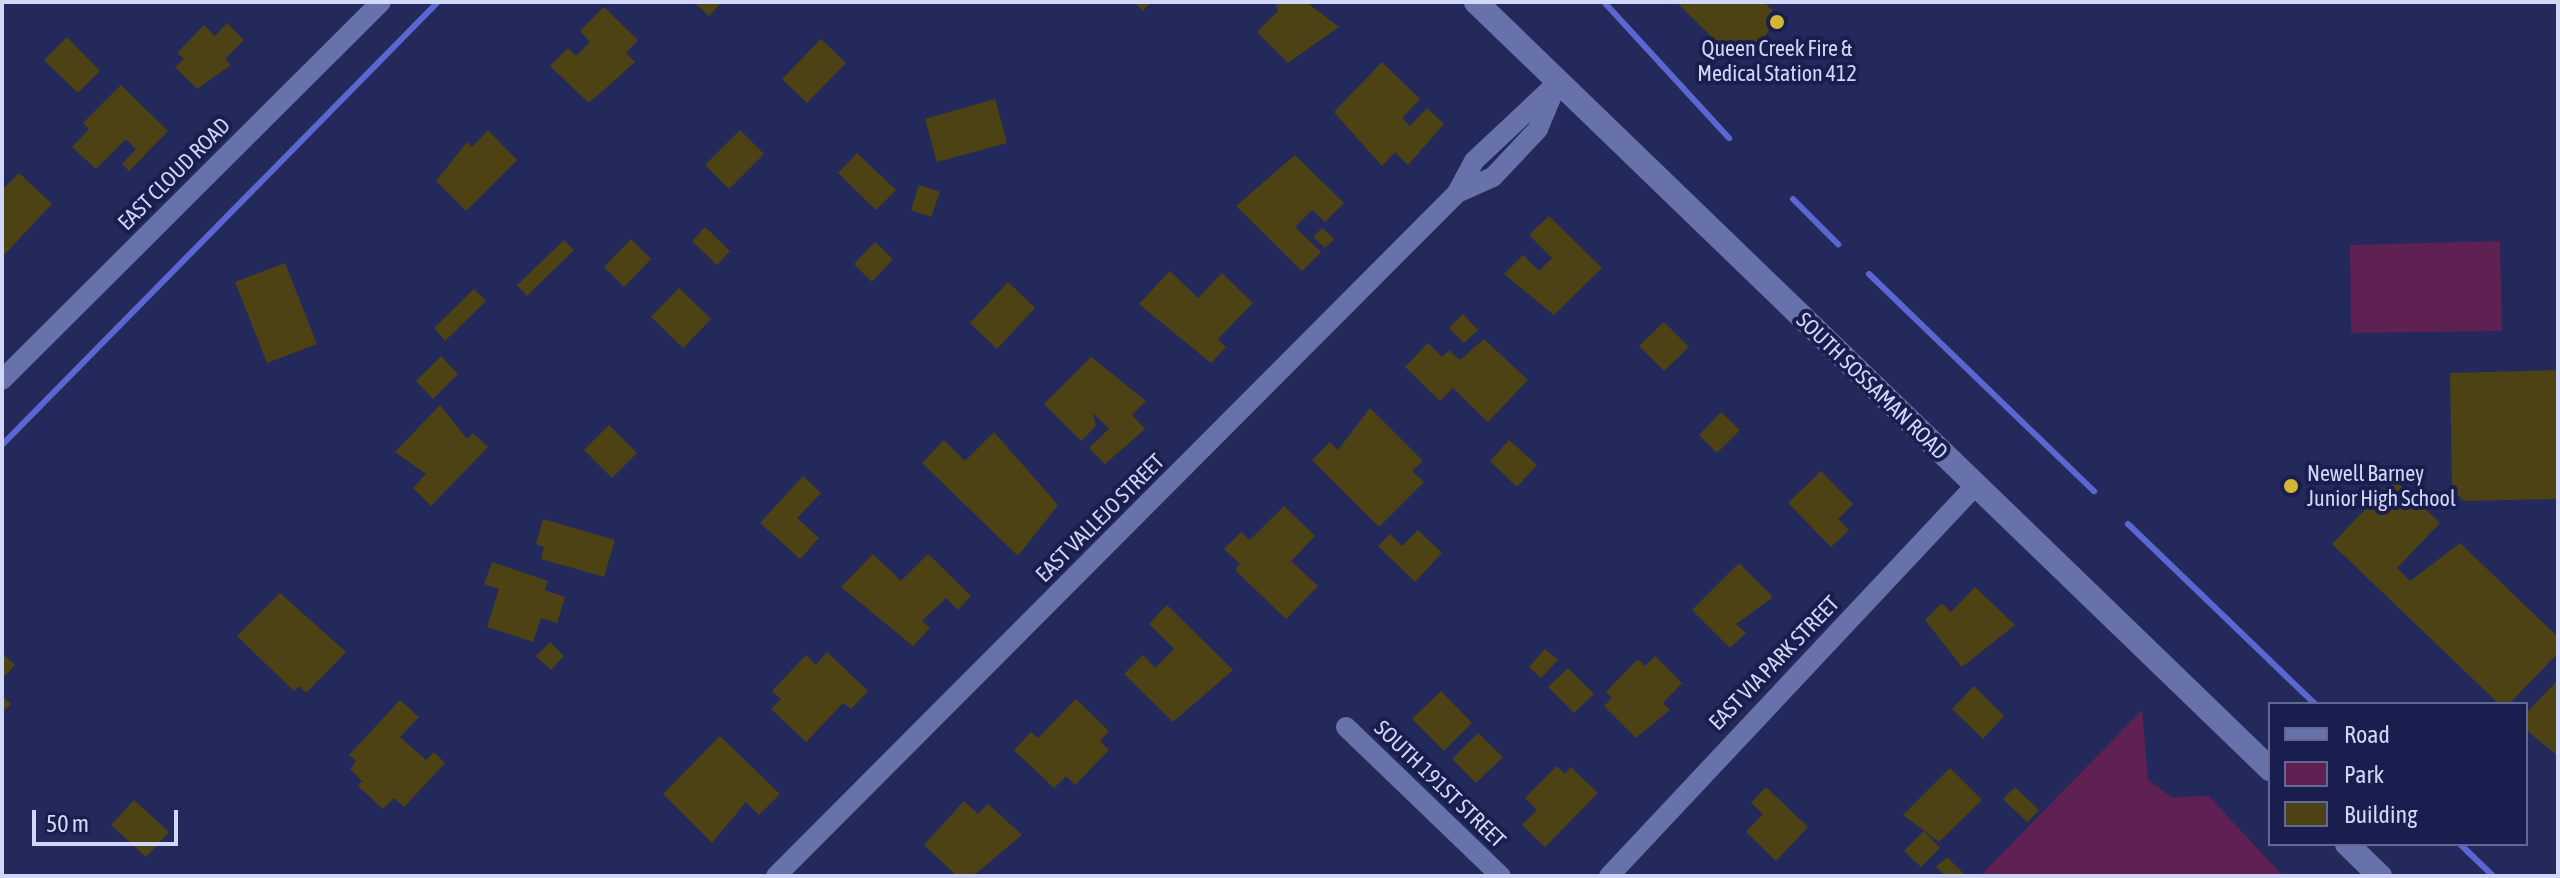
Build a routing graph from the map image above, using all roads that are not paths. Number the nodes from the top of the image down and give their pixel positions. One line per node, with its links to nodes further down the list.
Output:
1 (381, 2): 4 (street, EAST CLOUD ROAD)
2 (1476, 2): 3 (main road, SOUTH SOSSAMAN ROAD)
3 (1557, 83): 5 (main road, SOUTH SOSSAMAN ROAD); 9 (street, EAST VALLEJO STREET)
4 (2, 380)
5 (1975, 486): 7 (main road, SOUTH SOSSAMAN ROAD); 11 (street, EAST VIA PARK STREET)
6 (1346, 727): 10 (street, SOUTH 191ST STREET)
7 (2268, 767)
8 (2349, 846): 12 (main road)
9 (776, 876)
10 (1501, 876)
11 (1609, 876)
12 (2380, 876)

